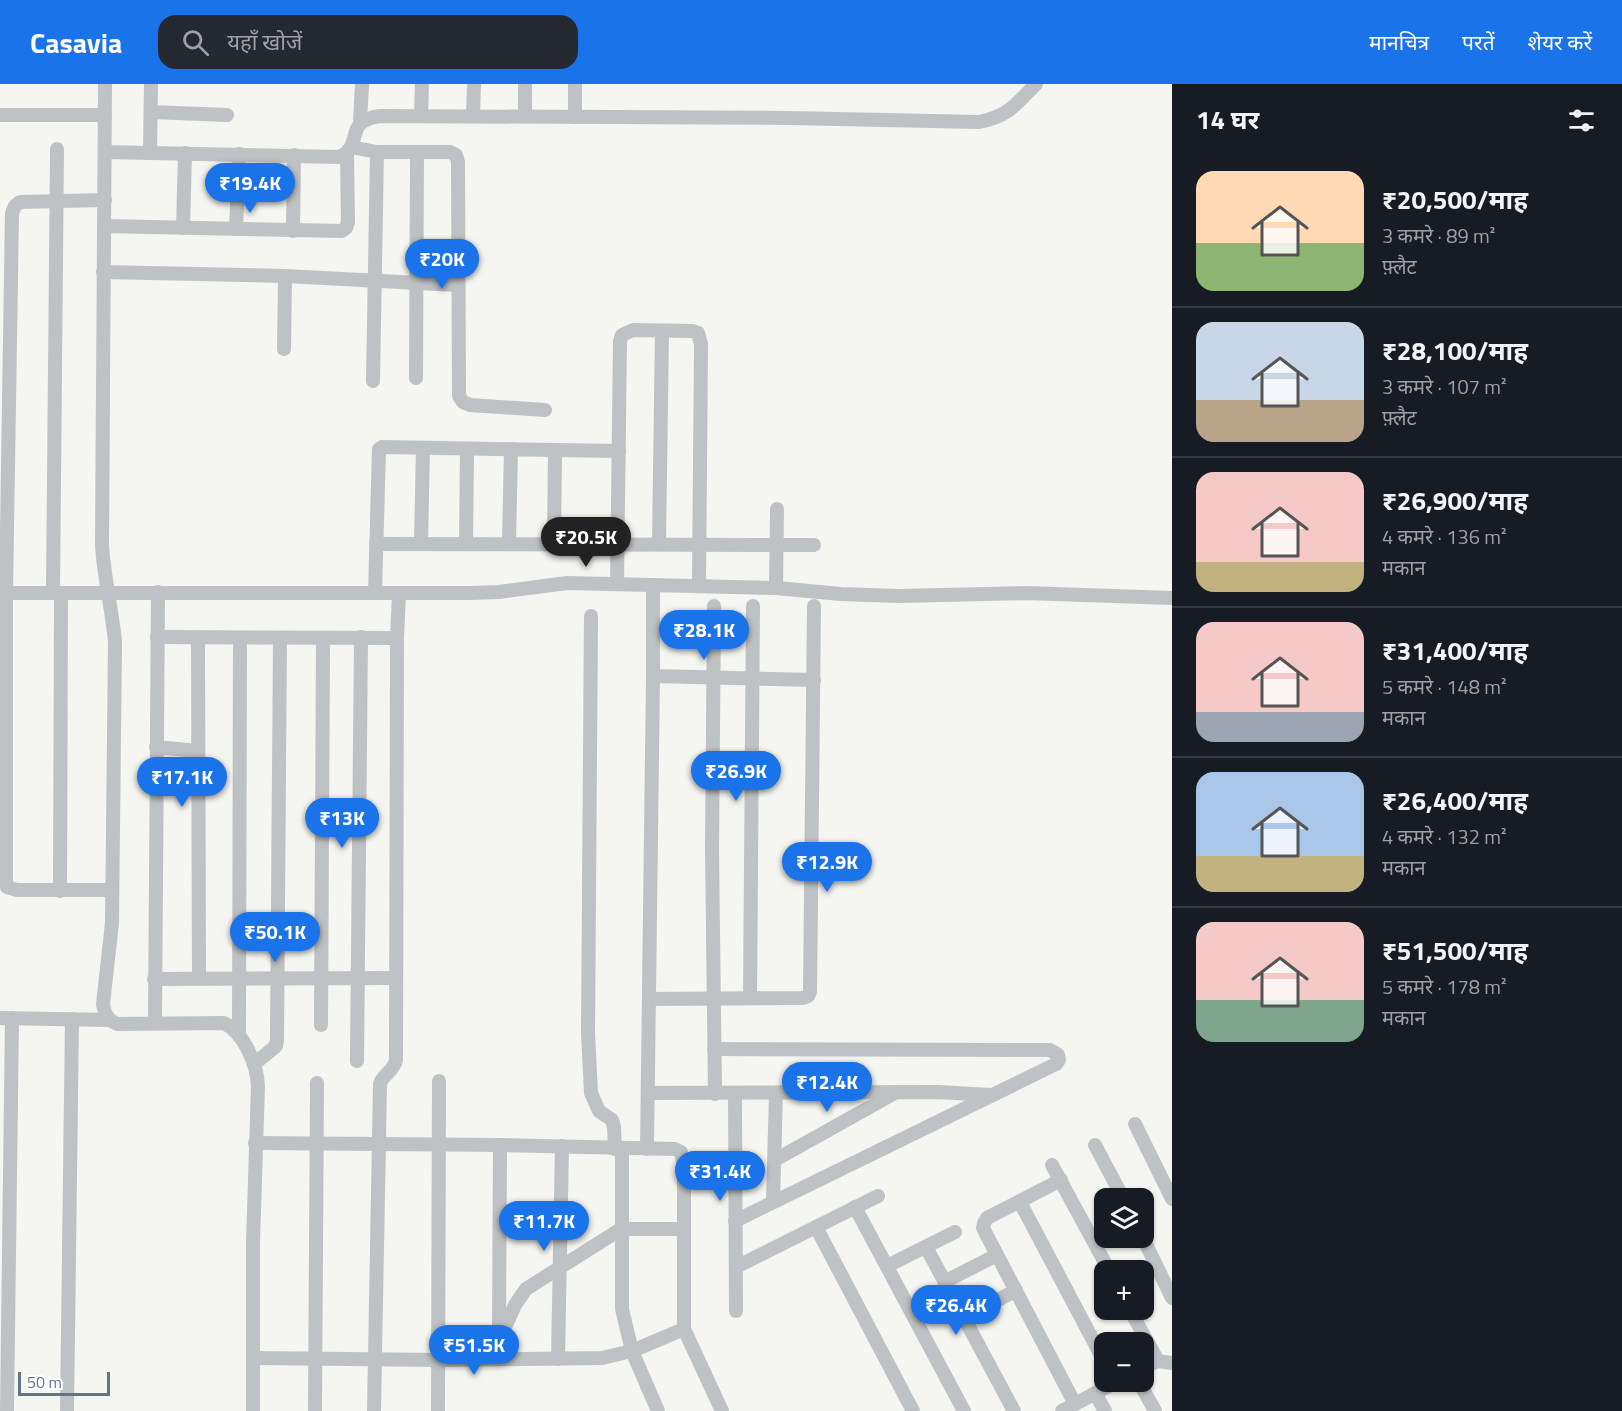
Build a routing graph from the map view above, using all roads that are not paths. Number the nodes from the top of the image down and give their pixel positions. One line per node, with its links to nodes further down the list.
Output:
1 (105, 84): 11 (street)
2 (151, 84): 9 (street)
3 (362, 84): 17 (street)
4 (422, 84): 13 (street)
5 (474, 84): 14 (street)
6 (525, 84): 15 (street)
7 (575, 84): 16 (street)
8 (1036, 84): 16 (street)
9 (151, 112): 12 (street); 23 (street)
10 (0, 115): 11 (street)
11 (105, 115): 20 (street)
12 (227, 115)
13 (421, 116): 14 (street); 17 (street)
14 (473, 116): 15 (street)
15 (525, 116): 16 (street)
16 (575, 117)
17 (360, 122): 19 (street)
18 (57, 149): 28 (street)
19 (349, 150): 21 (street); 26 (street); 32 (street)
20 (105, 152): 23 (street); 27 (street)
21 (376, 152): 22 (street); 35 (street)
22 (417, 152): 36 (street); 37 (street)
23 (150, 153): 24 (street)
24 (185, 153): 25 (street); 30 (street)
25 (239, 154): 26 (street); 31 (street)
26 (294, 155): 32 (street)
27 (105, 200): 28 (street); 29 (street)
28 (56, 202): 65 (street); 66 (street)
29 (105, 226): 30 (street); 33 (street)
30 (183, 228): 31 (street)
31 (236, 229): 32 (street)
32 (293, 231)
33 (103, 272): 34 (street); 63 (street)
34 (285, 276): 35 (street); 39 (street)
35 (374, 282): 36 (street); 41 (street)
36 (416, 284): 37 (street); 40 (street)
37 (458, 285): 42 (street)
38 (662, 331): 47 (street); 52 (street); 56 (street)
39 (284, 349)
40 (416, 378)
41 (373, 381)
42 (545, 410)
43 (423, 448): 44 (street); 53 (street); 54 (street)
44 (466, 449): 45 (street); 55 (street)
45 (511, 450): 46 (street); 49 (street)
46 (555, 450): 47 (street); 50 (street)
47 (619, 452): 51 (street)
48 (777, 509): 57 (street)
49 (509, 543): 50 (street); 55 (street)
50 (554, 543): 51 (street)
51 (618, 543): 52 (street); 59 (street)
52 (659, 543): 56 (street)
53 (376, 544): 54 (street); 67 (street)
54 (421, 544): 55 (street)
55 (466, 544)
56 (699, 544): 57 (street); 61 (street)
57 (776, 544): 58 (street); 62 (street)
58 (814, 545)
59 (617, 584): 60 (street); 68 (street)
60 (653, 585): 61 (street); 81 (street)
61 (699, 586): 62 (street)
62 (776, 588): 69 (street)
63 (107, 592): 64 (street); 66 (street); 87 (street)
64 (158, 592): 67 (street); 74 (street)
65 (3, 593): 66 (street); 88 (street)
66 (57, 593): 88 (street)
67 (375, 593): 68 (street)
68 (399, 593): 79 (street)
69 (1172, 598)
70 (714, 606): 82 (street)
71 (753, 606): 83 (street)
72 (814, 606): 84 (street)
73 (591, 616): 124 (street)
74 (157, 637): 76 (street); 85 (street)
75 (361, 637): 78 (street); 79 (street); 95 (street)
76 (198, 638): 80 (street); 86 (street)
77 (280, 638): 78 (street); 80 (street); 93 (street)
78 (323, 638): 94 (street)
79 (397, 638): 91 (street)
80 (240, 639): 90 (street)
81 (653, 676): 82 (street); 97 (street)
82 (714, 677): 83 (street); 98 (street)
83 (752, 677): 84 (street); 96 (street)
84 (814, 680): 96 (street)
85 (156, 747): 86 (street); 92 (street)
86 (198, 751): 89 (street)
87 (111, 890): 88 (street); 101 (street)
88 (60, 891)
89 (199, 978): 90 (street); 92 (street)
90 (240, 978): 93 (street); 104 (street)
91 (396, 978): 95 (street); 118 (street)
92 (154, 979): 102 (street)
93 (279, 979): 94 (street); 107 (street)
94 (321, 979): 95 (street); 103 (street)
95 (357, 979): 106 (street)
96 (750, 998): 98 (street)
97 (650, 999): 98 (street); 110 (street)
98 (712, 999): 105 (street)
99 (6, 1018): 100 (street); 167 (street)
100 (72, 1019): 101 (street); 168 (street)
101 (109, 1020): 102 (street)
102 (155, 1023): 104 (street)
103 (321, 1025)
104 (239, 1035): 107 (street)
105 (714, 1050): 113 (street); 115 (street)
106 (357, 1061)
107 (254, 1064): 117 (street)
108 (439, 1081): 119 (street)
109 (317, 1083): 121 (street)
110 (649, 1093): 113 (street); 125 (street)
111 (776, 1093): 112 (street); 114 (street); 126 (street)
112 (895, 1093): 115 (street); 126 (street)
113 (715, 1094): 114 (street)
114 (735, 1094): 135 (street)
115 (993, 1096): 132 (street)
116 (1135, 1124): 131 (street)
117 (255, 1143): 121 (street); 157 (street)
118 (378, 1144): 119 (street); 121 (street); 159 (street)
119 (439, 1144): 120 (street); 161 (street)
120 (500, 1144): 123 (street); 154 (street)
121 (317, 1145): 158 (street)
122 (1095, 1145): 129 (street)
123 (561, 1146): 124 (street); 146 (street)
124 (619, 1149): 125 (street); 137 (street)
125 (647, 1149): 138 (street)
126 (774, 1161): 132 (street)
127 (1052, 1164): 128 (street)
128 (1061, 1180): 133 (street); 143 (street)
129 (1118, 1188)
130 (878, 1196): 134 (street)
131 (1172, 1199)
132 (773, 1201): 135 (street)
133 (1020, 1202): 142 (street); 155 (street)
134 (855, 1207): 136 (street); 144 (street)
135 (735, 1221): 145 (street)
136 (816, 1227): 145 (street); 175 (street)
137 (621, 1229): 138 (street); 146 (street); 156 (street)
138 (683, 1229): 153 (street)
139 (955, 1232): 140 (street)
140 (926, 1247): 144 (street); 147 (street)
141 (1148, 1248): 149 (street)
142 (998, 1256): 147 (street); 148 (street)
143 (1104, 1260)
144 (887, 1266): 176 (street)
145 (736, 1267): 150 (street)
146 (559, 1268): 154 (street); 160 (street)
147 (945, 1282): 151 (street)
148 (1016, 1290): 151 (street); 166 (street)
149 (1172, 1298)
150 (736, 1311)
151 (964, 1319): 177 (street)
152 (1137, 1320): 163 (street)
153 (684, 1329): 156 (street); 174 (street)
154 (499, 1341): 162 (street)
155 (1094, 1342)
156 (632, 1351): 160 (street); 173 (street)
157 (253, 1358): 158 (street); 169 (street)
158 (316, 1358): 159 (street); 170 (street)
159 (375, 1359): 161 (street); 171 (street)
160 (558, 1359): 162 (street)
161 (438, 1360): 162 (street); 172 (street)
162 (499, 1360)
163 (1165, 1362)
164 (1145, 1392): 180 (street)
165 (1095, 1393): 166 (street); 179 (street)
166 (1075, 1404): 178 (street)
167 (7, 1411)
168 (67, 1411)
169 (253, 1411)
170 (315, 1411)
171 (374, 1411)
172 (438, 1411)
173 (658, 1411)
174 (722, 1411)
175 (913, 1411)
176 (964, 1411)
177 (1014, 1411)
178 (1062, 1411)
179 (1105, 1411)
180 (1155, 1411)

